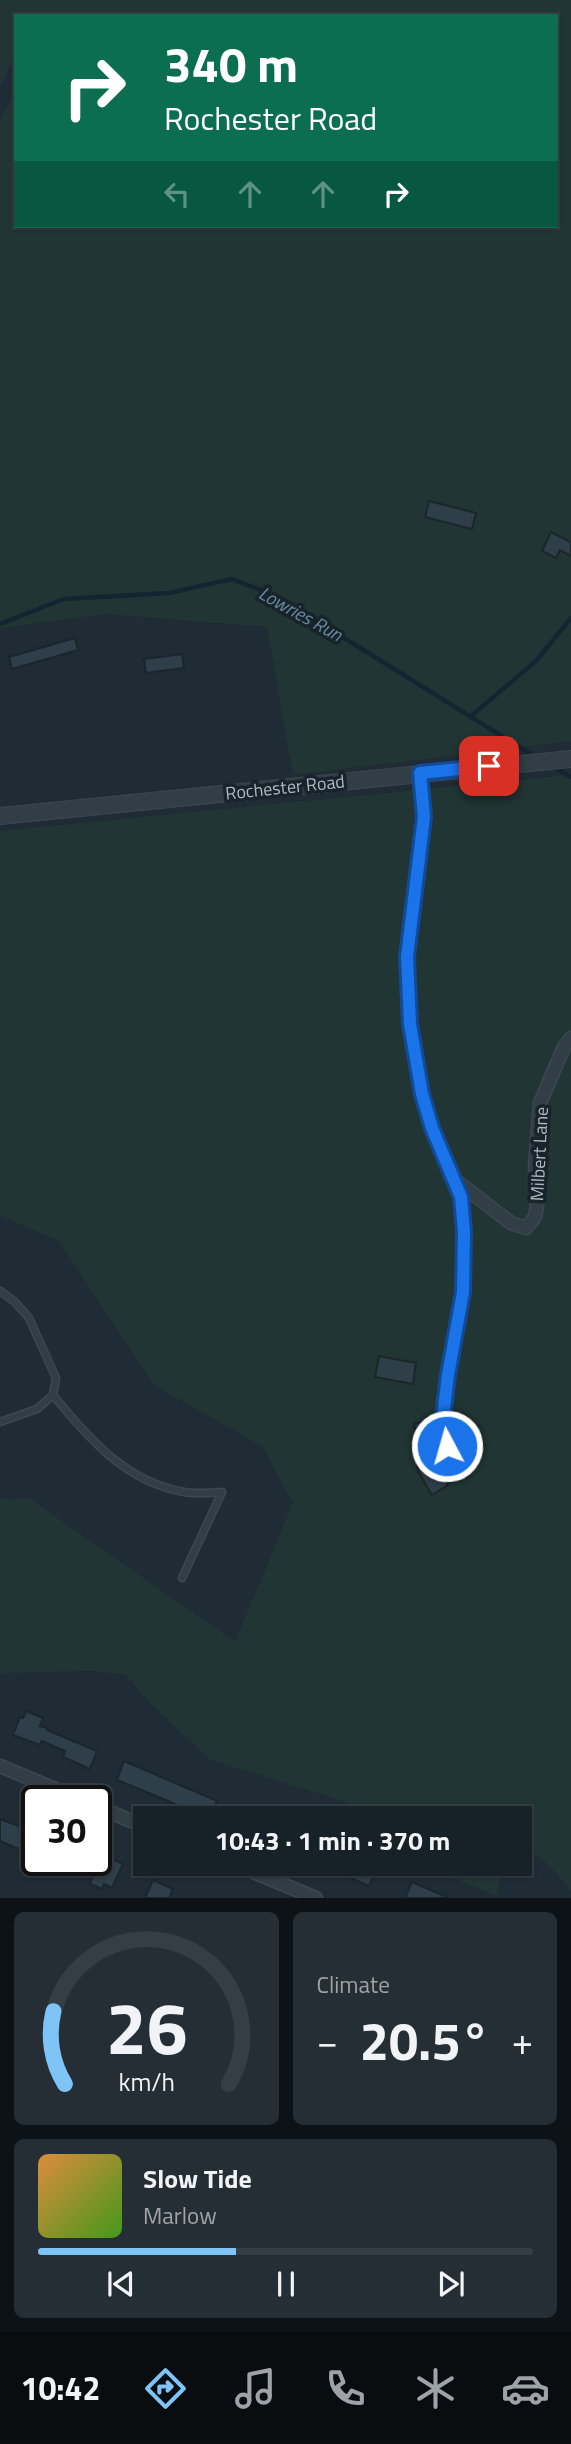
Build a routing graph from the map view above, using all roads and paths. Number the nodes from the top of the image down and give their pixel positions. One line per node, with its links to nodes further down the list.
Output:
1 (571, 759): 2 (street, Rochester Road)
2 (420, 773): 3 (street, Rochester Road); 5 (street, Milbert Lane)
3 (0, 816)
4 (571, 1038): 5 (street, Milbert Lane)
5 (455, 1180): 9 (street, Milbert Lane)
6 (0, 1291): 7 (lane)
7 (52, 1395): 8 (lane); 10 (lane)
8 (0, 1422)
9 (447, 1446)
10 (183, 1578)
11 (0, 1766): 12 (street)
12 (46, 1785)
13 (112, 1813): 14 (street)
14 (133, 1821)
15 (263, 1876): 16 (street)
16 (316, 1898)

